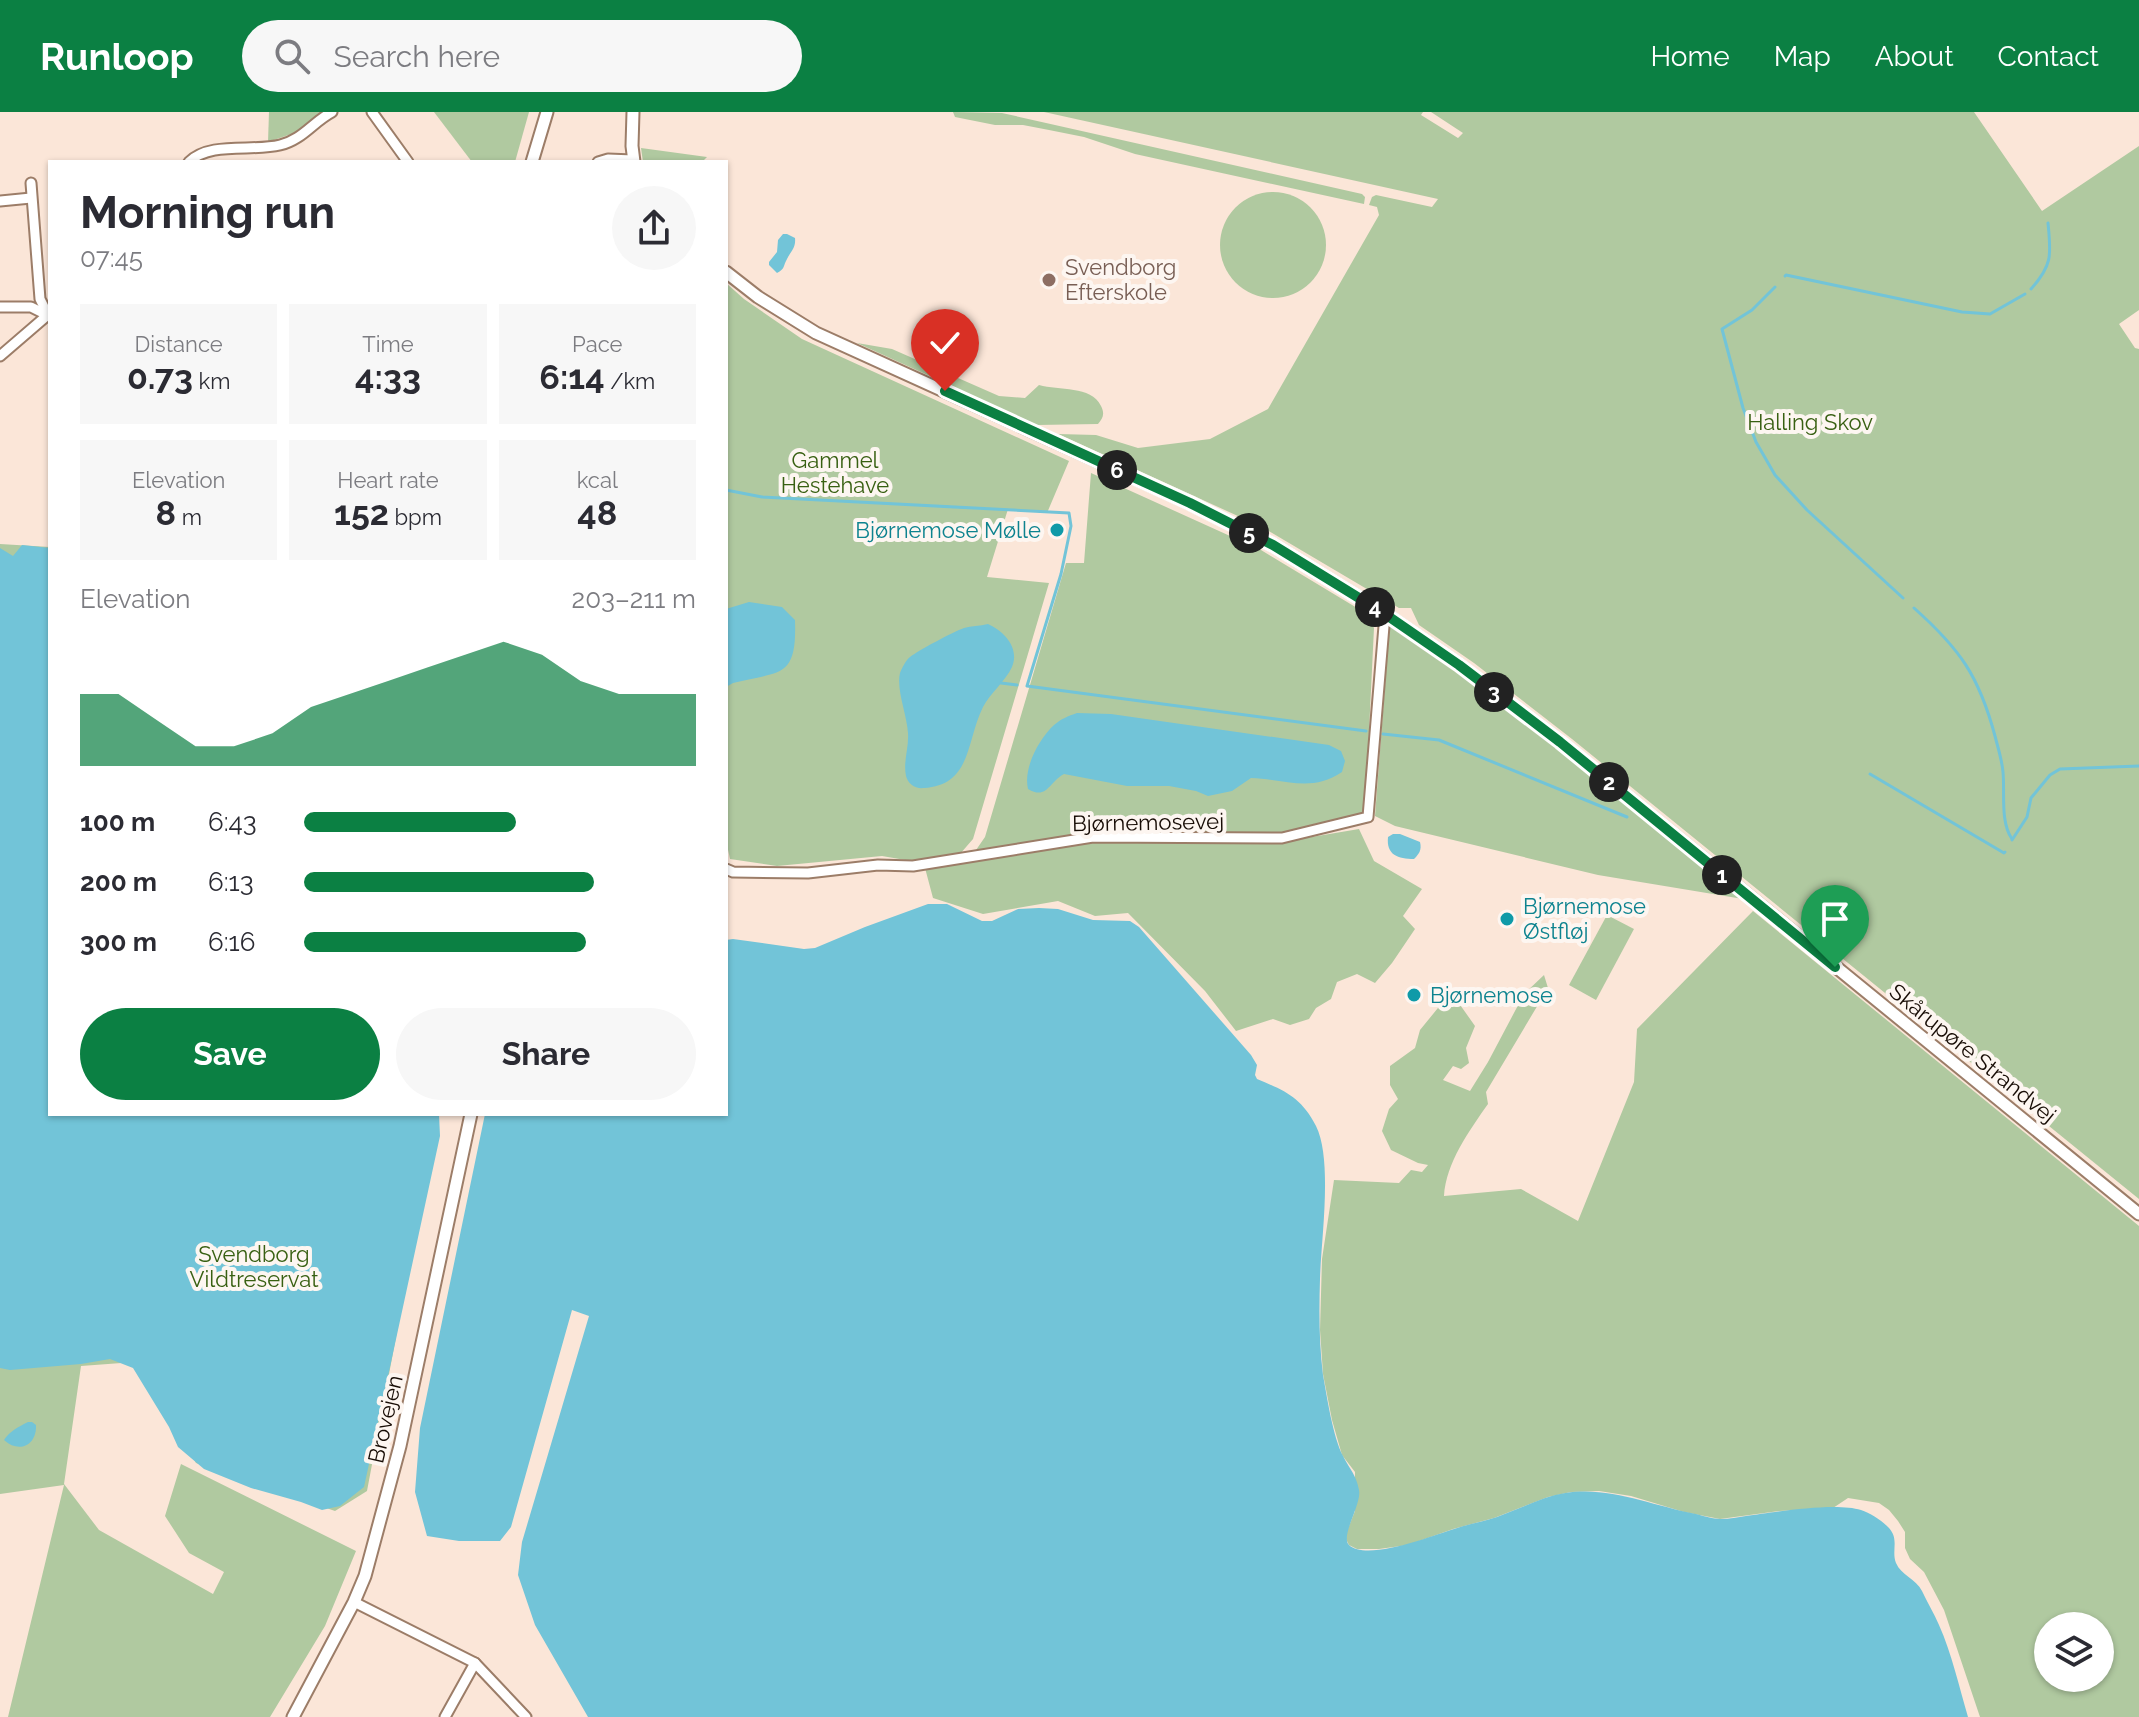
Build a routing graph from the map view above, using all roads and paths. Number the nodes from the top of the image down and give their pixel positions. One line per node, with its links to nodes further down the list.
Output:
1 (372, 112): 6 (street)
2 (545, 112): 7 (street)
3 (326, 113): 5 (street)
4 (633, 113): 8 (street)
5 (192, 160)
6 (407, 160)
7 (533, 160)
8 (634, 160)
9 (31, 183): 10 (street)
10 (31, 198): 11 (street); 14 (street)
11 (0, 201)
12 (728, 274): 18 (street, Skårupøre Strandvej)
13 (0, 307): 15 (street)
14 (48, 313)
15 (48, 315)
16 (48, 316): 17 (street)
17 (0, 356)
18 (1385, 614): 19 (street, Bjørnemosevej); 21 (street, Skårupøre Strandvej)
19 (728, 870)
20 (471, 1116): 22 (street, Brovejen)
21 (2139, 1214)
22 (354, 1602): 23 (street); 24 (street, Brovejen)
23 (475, 1663): 25 (street); 26 (street)
24 (293, 1717)
25 (445, 1717)
26 (526, 1717)

